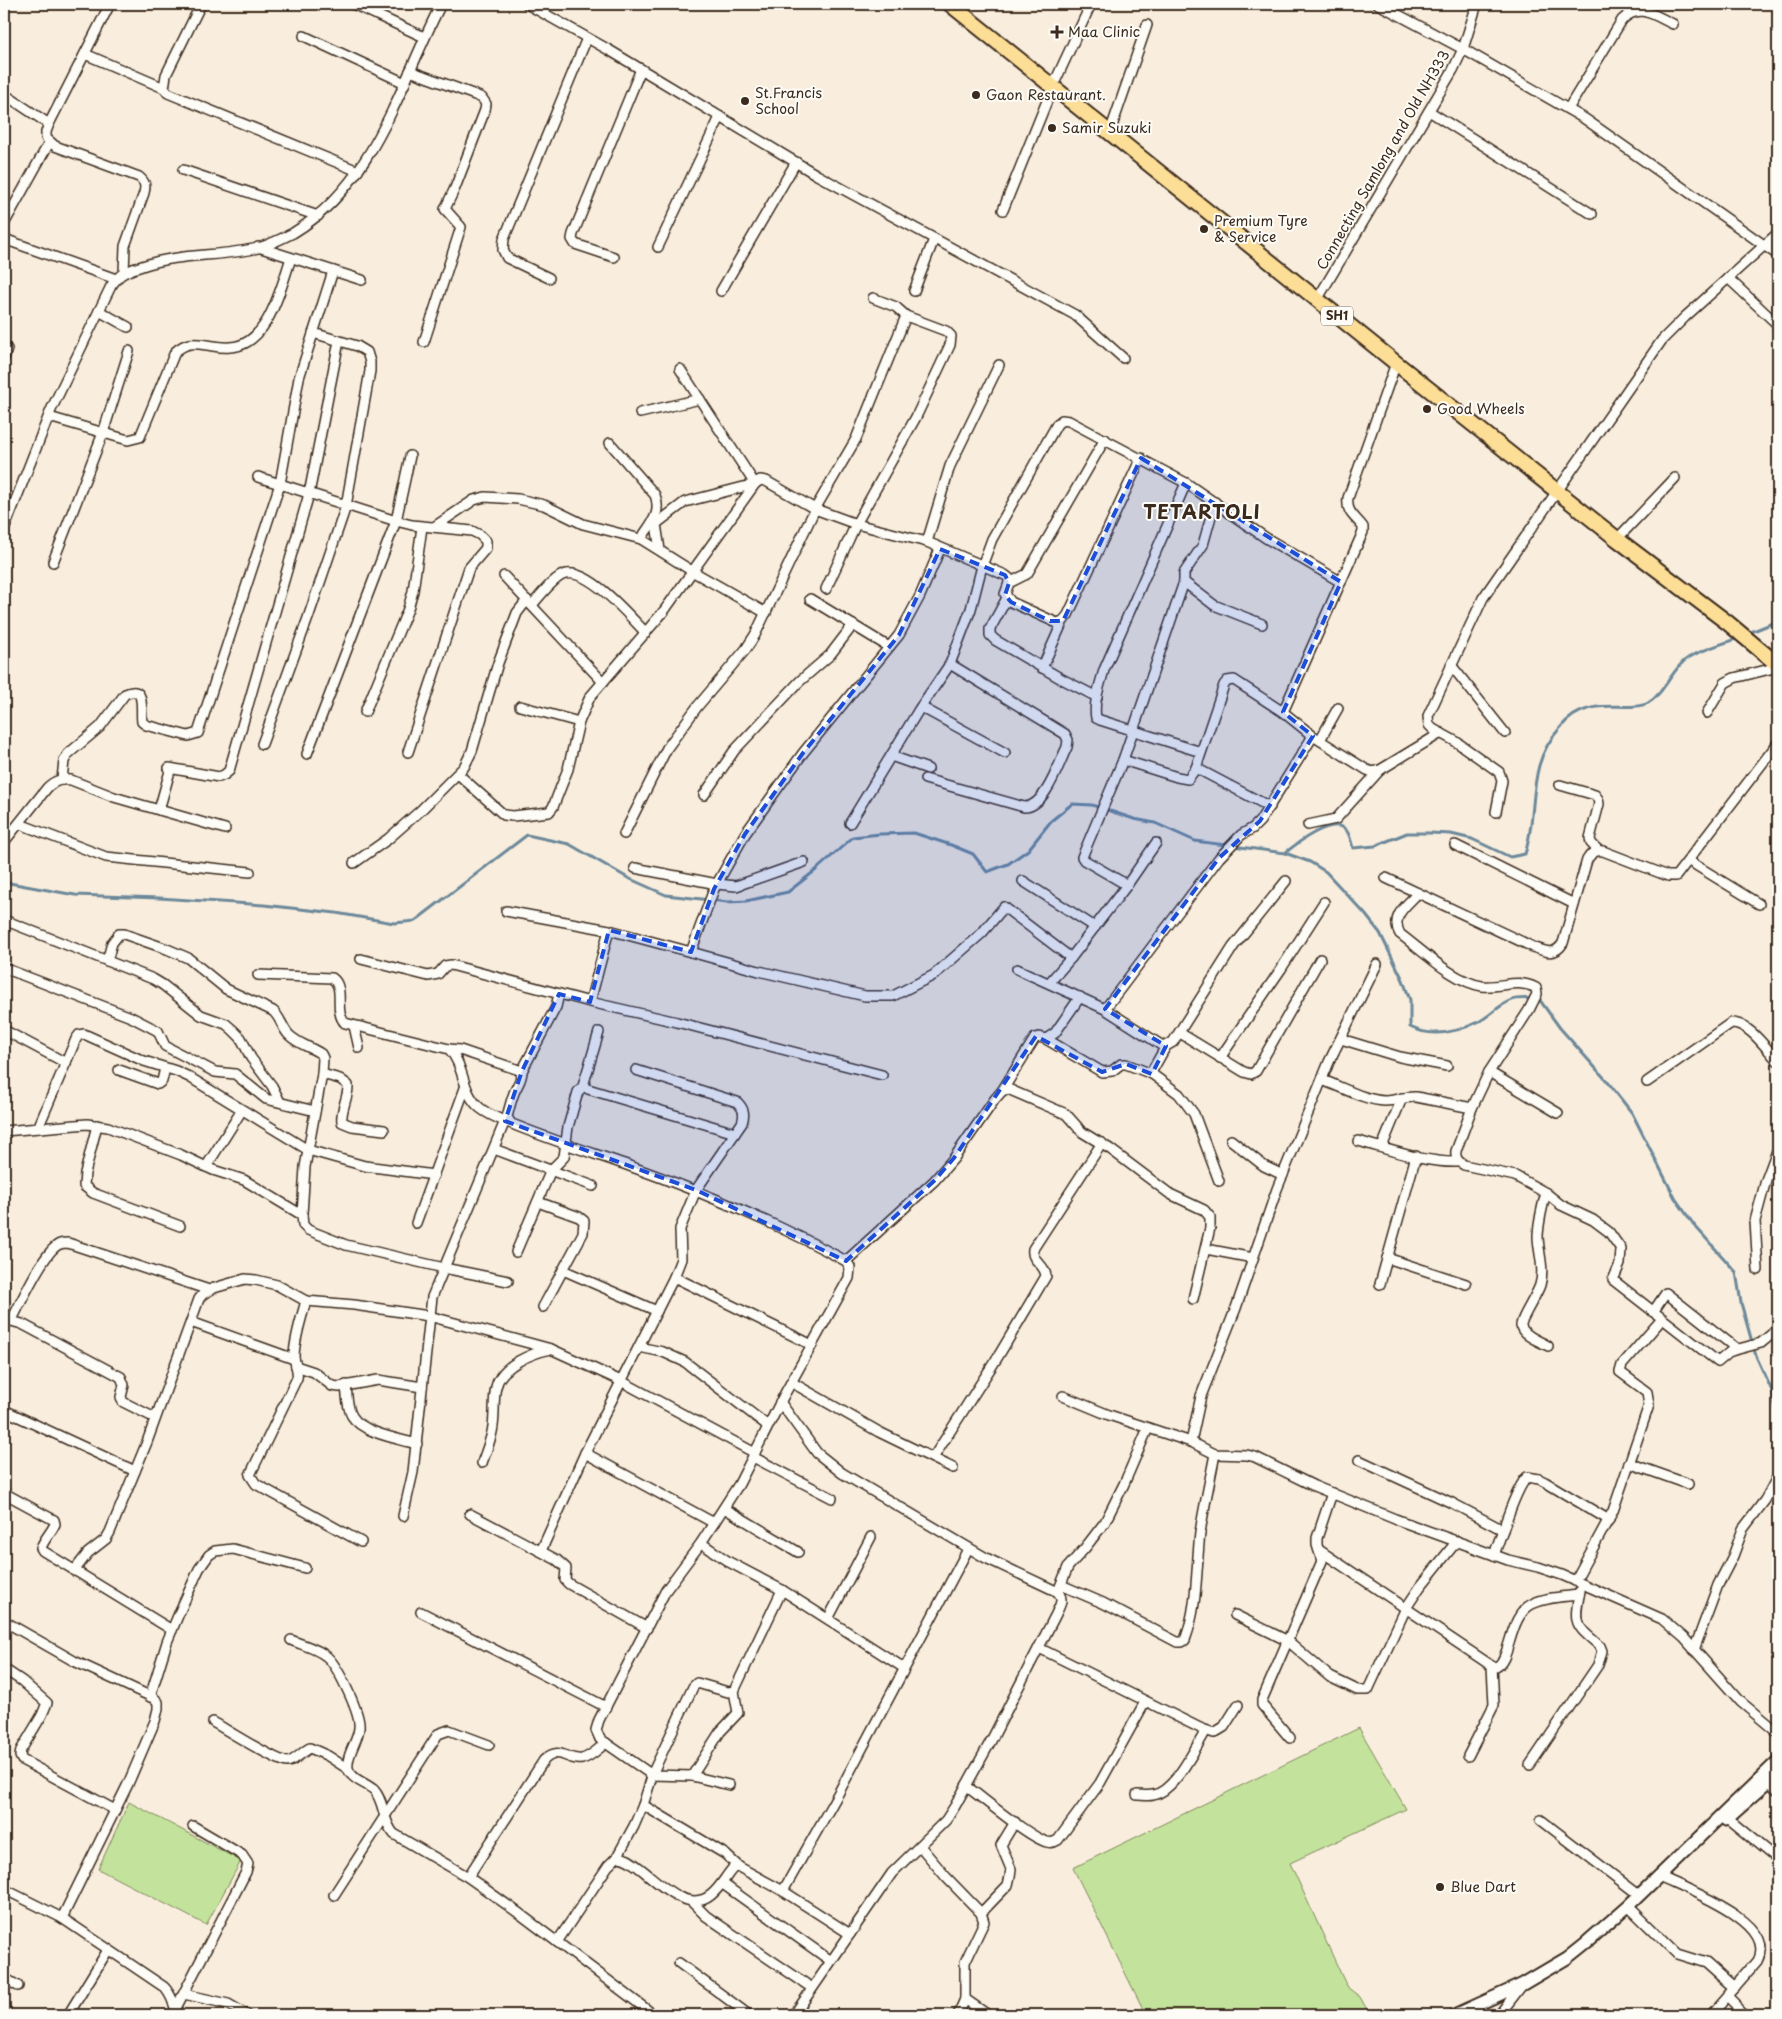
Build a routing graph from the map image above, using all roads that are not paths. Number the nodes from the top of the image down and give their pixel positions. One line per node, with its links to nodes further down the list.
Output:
1 (110, 4): 17 (street)
2 (201, 4): 22 (street)
3 (353, 4): 14 (street)
4 (441, 4): 14 (street)
5 (527, 4): 10 (street)
6 (950, 4): 21 (main road, SH1)
7 (1091, 4): 21 (street)
8 (1378, 4): 16 (street)
9 (1477, 4): 16 (street, Connecting Samlong and Old NH333)
10 (540, 7): 15 (street)
11 (1673, 24): 24 (street)
12 (1147, 25): 28 (street)
13 (304, 36): 20 (street)
14 (424, 37): 19 (street)
15 (587, 38): 18 (street); 48 (street)
16 (1463, 49): 24 (street); 25 (street, Connecting Samlong and Old NH333)
17 (85, 54): 22 (street); 27 (street)
18 (641, 69): 26 (street); 44 (street)
19 (410, 71): 20 (street); 62 (street)
20 (405, 83): 32 (street)
21 (1053, 86): 28 (main road, SH1); 33 (street)
22 (164, 88): 32 (street)
23 (4, 94): 27 (street)
24 (1568, 109): 40 (street)
25 (1429, 111): 34 (street); 55 (street, Connecting Samlong and Old NH333)
26 (720, 117): 30 (street); 41 (street)
27 (49, 124): 29 (street)
28 (1110, 132): 55 (main road, SH1)
29 (49, 143): 36 (street); 47 (street)
30 (796, 162): 38 (street); 52 (street)
31 (183, 170): 35 (street)
32 (358, 171): 35 (street)
33 (1003, 210)
34 (1592, 214)
35 (318, 216): 42 (street)
36 (4, 224)
37 (1778, 233): 40 (street)
38 (934, 238): 53 (street); 66 (street)
39 (4, 239): 50 (street)
40 (1766, 246): 43 (street); 49 (street)
41 (658, 247)
42 (258, 248): 45 (street); 47 (street)
43 (1778, 256)
44 (614, 257)
45 (291, 258): 46 (street); 73 (street)
46 (333, 271): 51 (street); 60 (street)
47 (124, 272): 50 (street)
48 (549, 278)
49 (1728, 278): 58 (street); 83 (street)
50 (116, 279): 56 (street)
51 (362, 280)
52 (721, 291)
53 (914, 291)
54 (873, 298): 57 (street)
55 (1317, 300): 67 (main road, SH1)
56 (99, 311): 59 (street); 72 (street)
57 (906, 316): 89 (street); 91 (street)
58 (1778, 325)
59 (128, 327)
60 (313, 333): 61 (street); 81 (street)
61 (339, 341): 84 (street); 88 (street)
62 (424, 342)
63 (8, 349): 65 (street)
64 (128, 351): 73 (street)
65 (4, 358)
66 (1122, 358)
67 (1396, 363): 83 (main road, SH1); 105 (street)
68 (999, 365): 97 (street)
69 (680, 369): 70 (street)
70 (700, 399): 71 (street); 82 (street)
71 (640, 413)
72 (49, 417): 73 (street); 87 (street)
73 (103, 433): 100 (street)
74 (1105, 439): 77 (street); 101 (street); 106 (street)
75 (610, 443): 95 (street)
76 (410, 456): 90 (street)
77 (1141, 458): 80 (street); 112 (street)
78 (258, 477): 81 (street)
79 (1675, 478): 96 (street)
80 (1186, 483): 86 (street); 122 (street)
81 (280, 484): 84 (street); 146 (street)
82 (756, 484): 89 (street); 99 (street); 102 (street)
83 (1558, 492): 96 (main road, SH1); 118 (street)
84 (309, 494): 88 (street); 151 (street)
85 (4, 502): 87 (street)
86 (1215, 502): 104 (street); 105 (street)
87 (13, 506): 94 (street)
88 (346, 506): 90 (street); 135 (street)
89 (815, 509): 91 (street); 111 (street)
90 (396, 521): 92 (street); 139 (street)
91 (856, 524): 97 (street); 107 (street)
92 (422, 527): 93 (street); 126 (street)
93 (434, 527): 95 (street); 136 (street)
94 (4, 530)
95 (641, 539): 99 (street)
96 (1617, 539): 119 (main road, SH1)
97 (928, 542): 98 (street)
98 (940, 549): 101 (street); 116 (street)
99 (660, 550): 102 (street)
100 (53, 562)
101 (982, 566): 106 (street); 117 (street)
102 (692, 571): 111 (street); 115 (street)
103 (504, 576): 110 (street)
104 (1184, 582): 113 (street); 130 (street)
105 (1341, 582): 127 (street)
106 (1009, 583): 108 (street)
107 (826, 589)
108 (1007, 598): 112 (street); 120 (street)
109 (810, 599): 114 (street)
110 (529, 602): 115 (street); 121 (street); 145 (street)
111 (766, 613): 157 (street)
112 (1063, 621): 120 (street)
113 (1262, 624)
114 (853, 625): 116 (street); 149 (street)
115 (646, 633): 121 (street)
116 (889, 647): 171 (street)
117 (950, 664): 124 (street); 147 (street)
118 (1451, 666): 131 (street); 132 (street)
119 (1778, 666): 128 (street)
120 (1042, 668): 122 (street)
121 (603, 682): 129 (street)
122 (1097, 697): 130 (street)
123 (520, 706): 129 (street)
124 (921, 707): 138 (street); 140 (street)
125 (1338, 708): 133 (street)
126 (365, 712)
127 (1283, 712): 133 (street); 137 (street)
128 (1707, 713)
129 (579, 722): 145 (street)
130 (1132, 729): 137 (street); 141 (street)
131 (1441, 733): 144 (street); 152 (street)
132 (1505, 733)
133 (1317, 738): 144 (street); 150 (street)
134 (1778, 743): 162 (street)
135 (262, 744)
136 (408, 752)
137 (1201, 752): 142 (street)
138 (1005, 753)
139 (307, 754)
140 (891, 756): 143 (street); 153 (street)
141 (1123, 760): 142 (street); 170 (street)
142 (1196, 768): 150 (street)
143 (928, 770)
144 (1380, 770): 155 (street)
145 (458, 774): 164 (street)
146 (62, 779): 151 (street); 154 (street)
147 (925, 779)
148 (1560, 784): 161 (street)
149 (704, 795)
150 (1270, 807): 193 (street)
151 (159, 810): 156 (street)
152 (1496, 812)
153 (850, 823)
154 (20, 824): 158 (street); 166 (street)
155 (1308, 825)
156 (225, 829)
157 (624, 834)
158 (4, 842)
159 (1156, 843): 170 (street)
160 (1455, 845): 174 (street)
161 (1598, 850): 162 (street); 174 (street)
162 (1689, 861): 175 (street)
163 (804, 862): 171 (street)
164 (354, 863)
165 (635, 868): 171 (street)
166 (250, 872)
167 (1386, 878): 172 (street)
168 (1023, 881): 178 (street)
169 (1286, 881): 197 (street)
170 (1127, 885): 178 (street)
171 (716, 887): 180 (street)
172 (1418, 893): 174 (street); 211 (street)
173 (1324, 902): 203 (street)
174 (1574, 904)
175 (1759, 904)
176 (506, 910): 179 (street)
177 (4, 920): 184 (street)
178 (1094, 927): 181 (street)
179 (609, 930): 180 (street); 192 (street)
180 (691, 952): 181 (street)
181 (1070, 958): 189 (street)
182 (361, 959): 190 (street)
183 (1320, 959): 203 (street)
184 (107, 961): 212 (street); 221 (street)
185 (1377, 964): 199 (street)
186 (4, 968): 221 (street)
187 (1018, 969): 189 (street)
188 (258, 975): 194 (street)
189 (1049, 982): 191 (street)
190 (559, 994): 192 (street); 210 (street)
191 (1080, 997): 193 (street); 198 (street)
192 (590, 1002): 214 (street)
193 (1105, 1009): 200 (street)
194 (354, 1026): 201 (street); 202 (street)
195 (4, 1030): 205 (street)
196 (599, 1032): 235 (street)
197 (1180, 1032): 200 (street); 203 (street)
198 (1046, 1039): 213 (street); 219 (street)
199 (1341, 1039): 206 (street); 215 (street)
200 (1166, 1046): 213 (street)
201 (359, 1048)
202 (449, 1049): 210 (street); 217 (street)
203 (1220, 1058)
204 (1778, 1061): 216 (street)
205 (66, 1063): 207 (street); 228 (street)
206 (1447, 1066)
207 (165, 1068): 208 (street); 223 (street)
208 (119, 1070)
209 (636, 1070): 231 (street)
210 (522, 1071): 226 (street)
211 (1489, 1072): 222 (street); 225 (street)
212 (322, 1074): 224 (street); 230 (street)
213 (1152, 1074): 246 (street)
214 (882, 1075)
215 (1322, 1080): 220 (street); 245 (street)
216 (1647, 1082)
217 (465, 1088): 226 (street); 244 (street)
218 (588, 1089): 231 (street)
219 (1002, 1091): 234 (street); 258 (street)
220 (1402, 1098): 222 (street); 236 (street)
221 (280, 1102): 224 (street)
222 (1472, 1108): 241 (street)
223 (242, 1110): 239 (street); 242 (street)
224 (316, 1111): 239 (street)
225 (1558, 1113)
226 (505, 1121): 235 (street); 238 (street)
227 (97, 1125): 228 (street); 242 (street); 253 (street)
228 (38, 1128): 229 (street)
229 (4, 1130)
230 (384, 1130)
231 (736, 1133): 248 (street)
232 (1231, 1140): 245 (street)
233 (1358, 1141): 236 (street)
234 (1102, 1143): 254 (street); 298 (street)
235 (566, 1144): 243 (street); 248 (street)
236 (1382, 1148): 240 (street)
237 (1778, 1148): 261 (street)
238 (494, 1149): 243 (street); 259 (street)
239 (308, 1150): 244 (street); 251 (street)
240 (1416, 1156): 241 (street); 257 (street)
241 (1458, 1162): 249 (street)
242 (206, 1167): 251 (street)
243 (551, 1170): 247 (street); 250 (street)
244 (434, 1175): 252 (street)
245 (1283, 1175): 256 (street)
246 (1219, 1181)
247 (593, 1186)
248 (696, 1190): 258 (street); 262 (street)
249 (1546, 1194): 271 (street); 278 (street)
250 (538, 1202): 255 (street); 260 (street)
251 (302, 1215): 259 (street)
252 (416, 1223)
253 (180, 1226)
254 (1206, 1249): 256 (street); 267 (street)
255 (516, 1252)
256 (1253, 1258): 293 (street)
257 (1387, 1258): 264 (street); 265 (street)
258 (846, 1261): 277 (street)
259 (444, 1268): 263 (street); 272 (street)
260 (563, 1270): 269 (street); 270 (street)
261 (1758, 1270)
262 (674, 1278): 270 (street); 277 (street)
263 (508, 1281)
264 (1380, 1284)
265 (1466, 1284)
266 (209, 1290): 268 (street); 273 (street); 275 (street)
267 (1193, 1298)
268 (306, 1301): 272 (street); 282 (street)
269 (543, 1307)
270 (657, 1311): 279 (street)
271 (1653, 1312): 274 (street); 281 (street)
272 (429, 1316): 280 (street); 286 (street)
273 (8, 1319): 290 (street)
274 (1662, 1319): 281 (street); 301 (street)
275 (191, 1322): 282 (street); 290 (street)
276 (1778, 1328): 281 (street)
277 (812, 1345): 284 (street)
278 (1548, 1346)
279 (639, 1347): 283 (street); 291 (street)
280 (551, 1349): 283 (street); 300 (street)
281 (1737, 1349)
282 (295, 1362): 285 (street); 317 (street)
283 (621, 1381): 295 (street); 297 (street)
284 (791, 1382): 288 (street); 298 (street)
285 (346, 1385): 286 (street); 294 (street)
286 (422, 1387): 294 (street)
287 (1063, 1396): 292 (street)
288 (780, 1402): 291 (street); 319 (street)
289 (4, 1410): 303 (street)
290 (155, 1418): 303 (street)
291 (768, 1426): 297 (street)
292 (1148, 1428): 293 (street); 327 (street)
293 (1191, 1442): 296 (street)
294 (417, 1444): 311 (street)
295 (585, 1453): 313 (street); 321 (street)
296 (1215, 1454): 307 (street); 327 (street)
297 (754, 1455): 308 (street); 309 (street)
298 (933, 1458): 302 (street)
299 (1359, 1460): 314 (street)
300 (482, 1463)
301 (1630, 1463): 305 (street); 312 (street)
302 (953, 1468)
303 (135, 1471): 325 (street)
304 (1778, 1476): 340 (street)
305 (1688, 1484)
306 (4, 1493): 325 (street)
307 (1332, 1493): 316 (street); 320 (street)
308 (832, 1498)
309 (724, 1508): 313 (street); 322 (street)
310 (470, 1514): 321 (street)
311 (403, 1516)
312 (1609, 1520): 314 (street); 326 (street)
313 (714, 1522): 318 (street)
314 (1503, 1530): 323 (street)
315 (871, 1537): 333 (street)
316 (1457, 1541): 323 (street); 330 (street)
317 (361, 1542)
318 (701, 1543): 328 (street); 335 (street)
319 (968, 1549): 327 (street); 342 (street)
320 (1319, 1550): 330 (street); 338 (street)
321 (542, 1551): 335 (street)
322 (798, 1552)
323 (1494, 1555): 326 (street)
324 (305, 1568): 336 (street)
325 (74, 1571): 336 (street)
326 (1578, 1582): 329 (street); 340 (street)
327 (1059, 1588): 339 (street)
328 (782, 1590): 333 (street); 344 (street)
329 (1579, 1595): 341 (street); 358 (street)
330 (1406, 1608): 338 (street); 341 (street)
331 (421, 1612): 348 (street)
332 (1236, 1615): 338 (street)
333 (828, 1620): 342 (street)
334 (4, 1621): 345 (street)
335 (647, 1628): 348 (street)
336 (172, 1630): 345 (street)
337 (291, 1640): 360 (street)
338 (1288, 1641): 352 (street)
339 (1038, 1648): 346 (street); 366 (street)
340 (1694, 1650): 351 (street)
341 (1492, 1666): 355 (street)
342 (904, 1668): 385 (street)
343 (4, 1669): 370 (street)
344 (734, 1691): 362 (street); 363 (street)
345 (150, 1697): 370 (street)
346 (1145, 1702): 350 (street); 374 (street)
347 (1238, 1705): 350 (street)
348 (606, 1707): 353 (street)
349 (214, 1722): 360 (street)
350 (1202, 1730): 368 (street)
351 (1778, 1733)
352 (1290, 1738)
353 (606, 1743): 362 (street); 382 (street)
354 (489, 1746): 371 (street)
355 (1468, 1756)
356 (1778, 1756): 378 (main road)
357 (1778, 1761): 378 (main road)
358 (1530, 1765)
359 (1778, 1768): 378 (main road)
360 (348, 1769): 371 (street)
361 (1778, 1774): 364 (main road)
362 (652, 1776): 363 (street); 369 (street)
363 (692, 1776): 365 (street)
364 (1769, 1782): 367 (street); 372 (main road)
365 (729, 1785)
366 (966, 1786): 374 (street); 376 (street)
367 (1778, 1791)
368 (1137, 1795)
369 (643, 1805): 377 (street); 380 (street)
370 (115, 1810): 391 (street)
371 (385, 1818): 382 (street); 386 (street)
372 (1728, 1818): 378 (main road); 379 (street)
373 (1541, 1820): 387 (street)
374 (1016, 1822): 390 (street)
375 (193, 1826): 402 (street)
376 (920, 1846): 390 (street); 392 (street)
377 (617, 1857): 388 (street); 393 (street)
378 (1678, 1857): 381 (main road)
379 (1778, 1860)
380 (739, 1867): 383 (street); 385 (street)
381 (1658, 1876): 387 (main road); 401 (street)
382 (468, 1877): 393 (street)
383 (723, 1884): 388 (street); 395 (street)
384 (4, 1889): 391 (street)
385 (783, 1891): 392 (street)
386 (334, 1895)
387 (1639, 1895): 389 (main road)
388 (691, 1901): 400 (street)
389 (1628, 1906): 398 (main road); 401 (street)
390 (982, 1913): 403 (street)
391 (62, 1918): 394 (street)
392 (850, 1934): 395 (street)
393 (557, 1942): 407 (street)
394 (108, 1950): 404 (street); 405 (street)
395 (831, 1961): 400 (street)
396 (679, 1963): 408 (street)
397 (4, 1978): 399 (street)
398 (1523, 1984): 412 (main road); 413 (street)
399 (18, 1986)
400 (812, 1988): 409 (street)
401 (1730, 1992): 414 (street); 415 (street)
402 (184, 1994): 404 (street); 406 (street)
403 (965, 2000): 410 (street); 411 (street)
404 (177, 2013)
405 (68, 2015)
406 (247, 2015)
407 (654, 2015)
408 (749, 2015)
409 (794, 2015)
410 (958, 2015)
411 (988, 2015)
412 (1455, 2015)
413 (1499, 2015)
414 (1710, 2015)
415 (1746, 2015)

